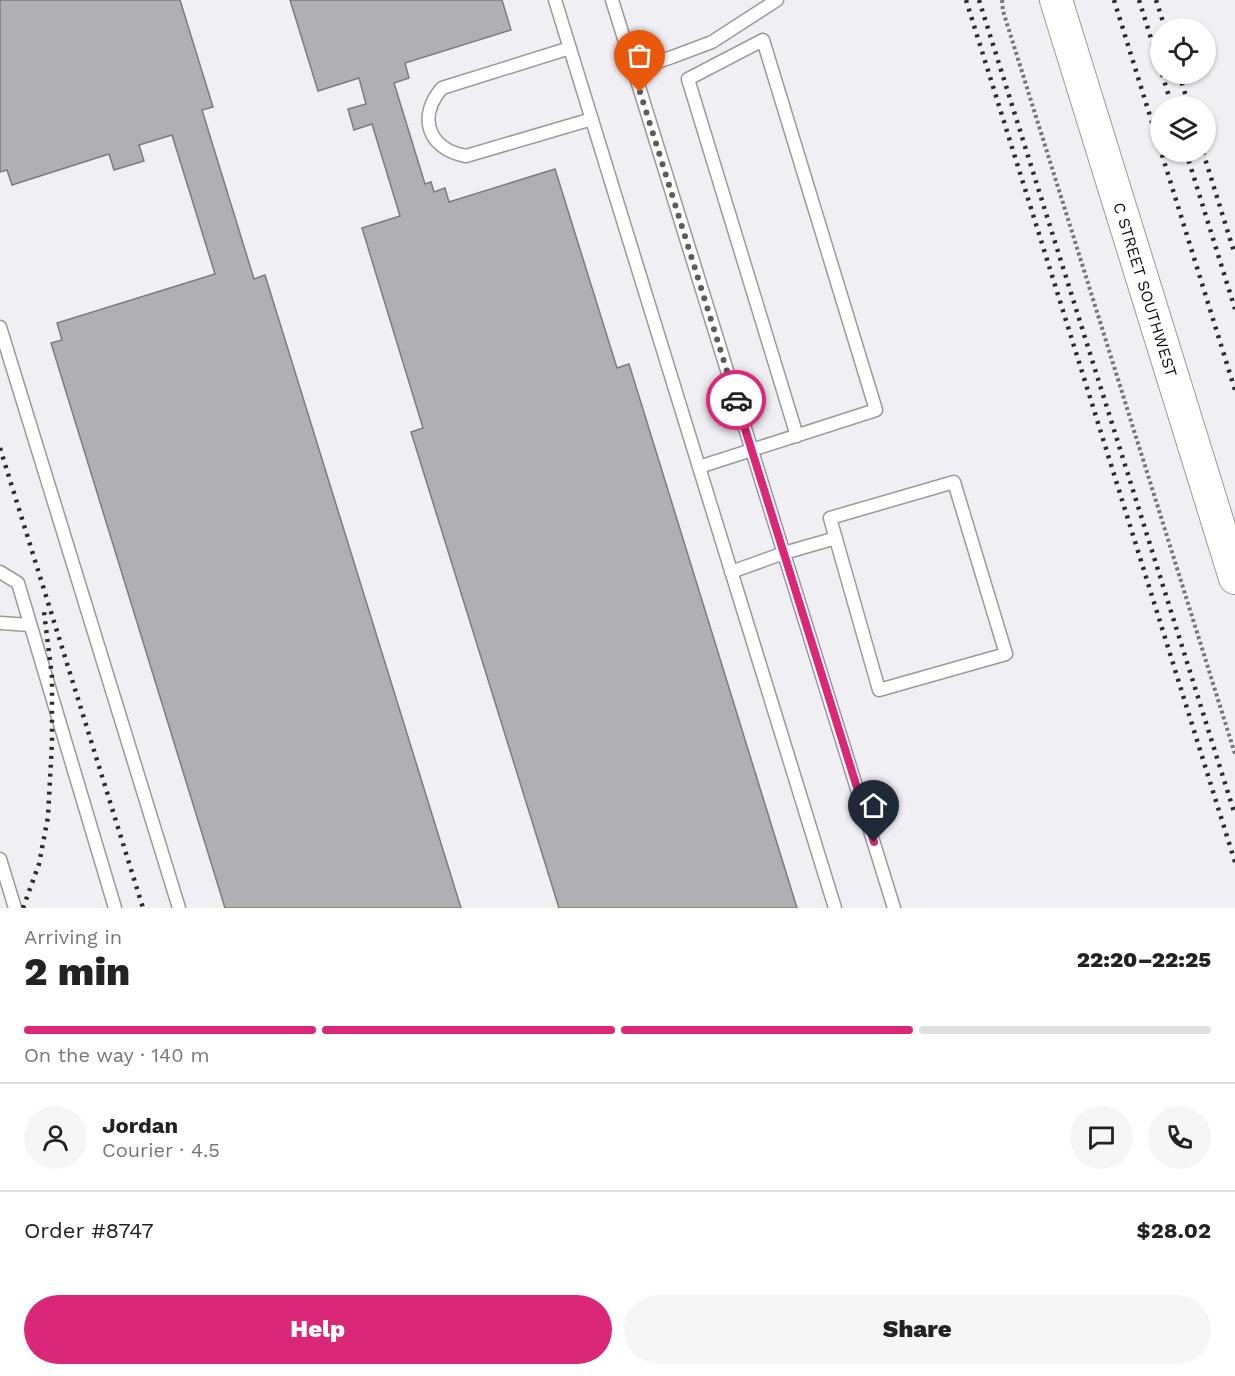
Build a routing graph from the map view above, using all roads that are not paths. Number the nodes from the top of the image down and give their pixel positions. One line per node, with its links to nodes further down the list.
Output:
1 (555, 0): 5 (lane)
2 (612, 0): 6 (lane)
3 (777, 0): 6 (lane)
4 (1056, 0): 16 (main road, C STREET SOUTHWEST)
5 (570, 48): 7 (lane); 7 (lane)
6 (634, 70): 10 (lane)
7 (591, 119): 11 (lane)
8 (0, 327): 22 (lane)
9 (797, 436): 9 (lane); 10 (lane)
10 (752, 450): 11 (lane); 13 (lane)
11 (699, 467): 15 (lane)
12 (836, 538): 12 (lane); 13 (lane)
13 (784, 553): 15 (lane); 24 (lane)
14 (0, 572): 18 (lane)
15 (731, 572): 23 (lane)
16 (1235, 578)
17 (0, 622): 18 (lane)
18 (30, 625): 21 (lane)
19 (0, 858): 20 (lane)
20 (15, 908)
21 (115, 908)
22 (179, 908)
23 (835, 908)
24 (894, 908)

